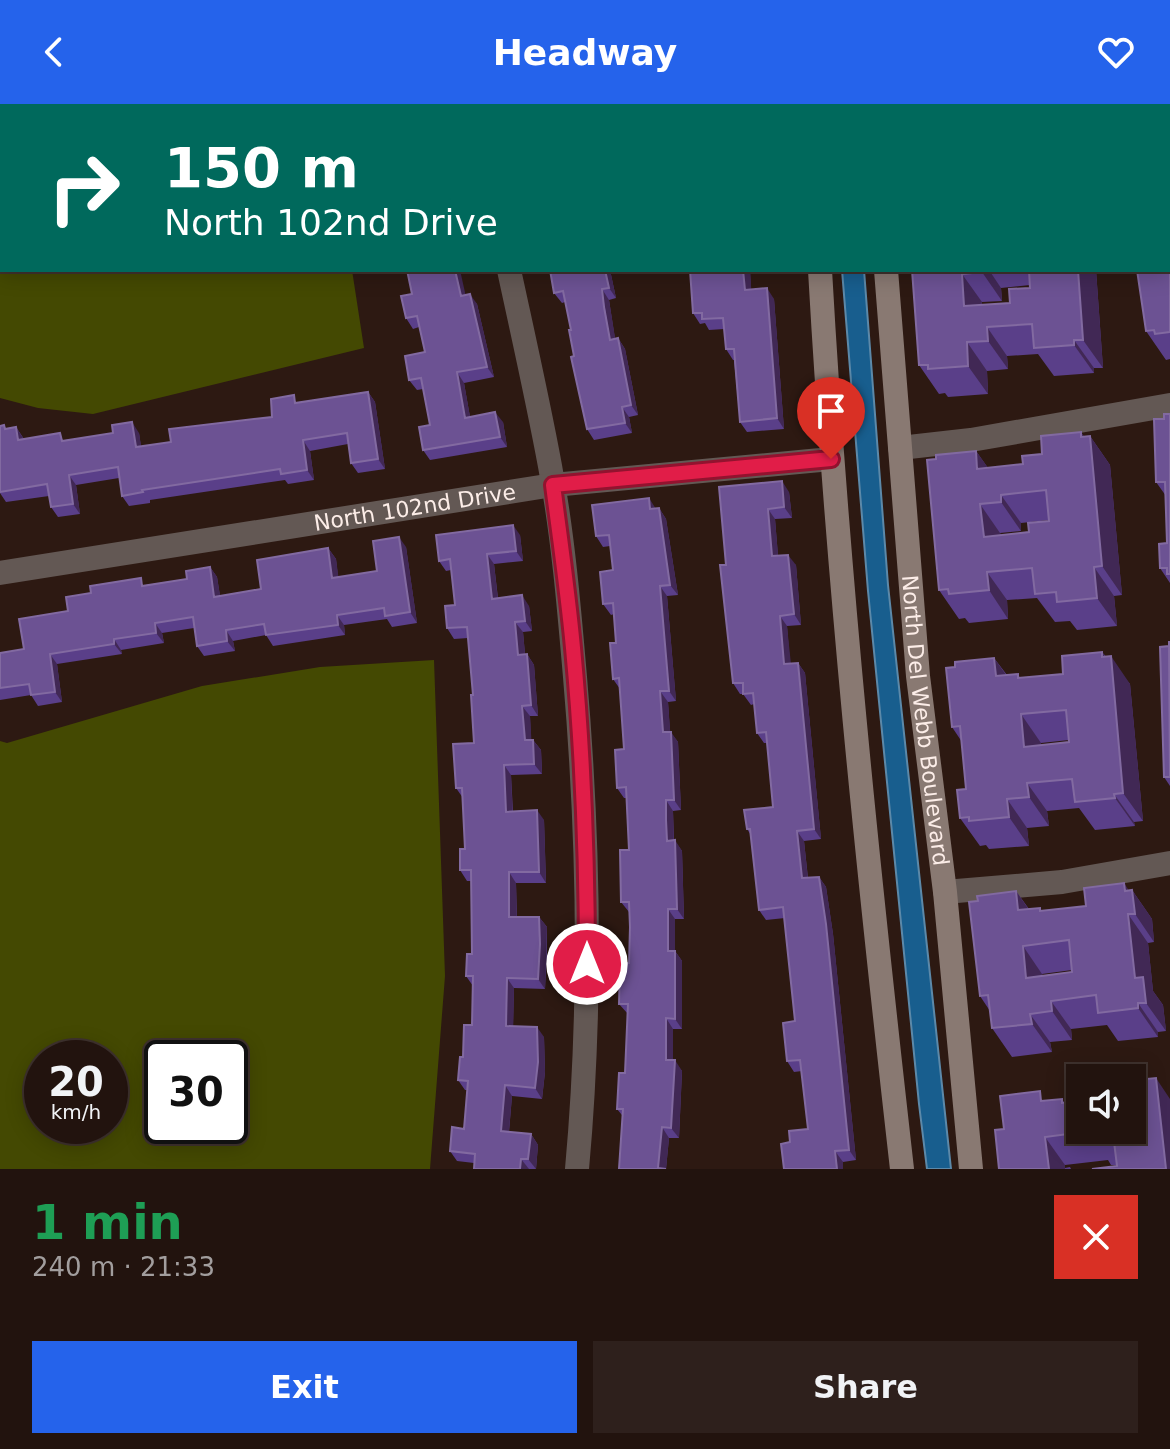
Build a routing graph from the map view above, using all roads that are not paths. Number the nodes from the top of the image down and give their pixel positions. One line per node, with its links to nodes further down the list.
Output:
1 (509, 272): 7 (street)
2 (820, 272): 6 (street)
3 (886, 272): 5 (street, North Del Webb Boulevard)
4 (1170, 405): 5 (street)
5 (900, 448): 10 (street, North Del Webb Boulevard)
6 (831, 459): 7 (street, North 102nd Drive); 12 (street)
7 (553, 485): 8 (street, North 102nd Drive); 11 (street)
8 (0, 573)
9 (1170, 863): 10 (street)
10 (945, 892): 13 (street, North Del Webb Boulevard)
11 (577, 1169)
12 (902, 1169)
13 (971, 1169)

